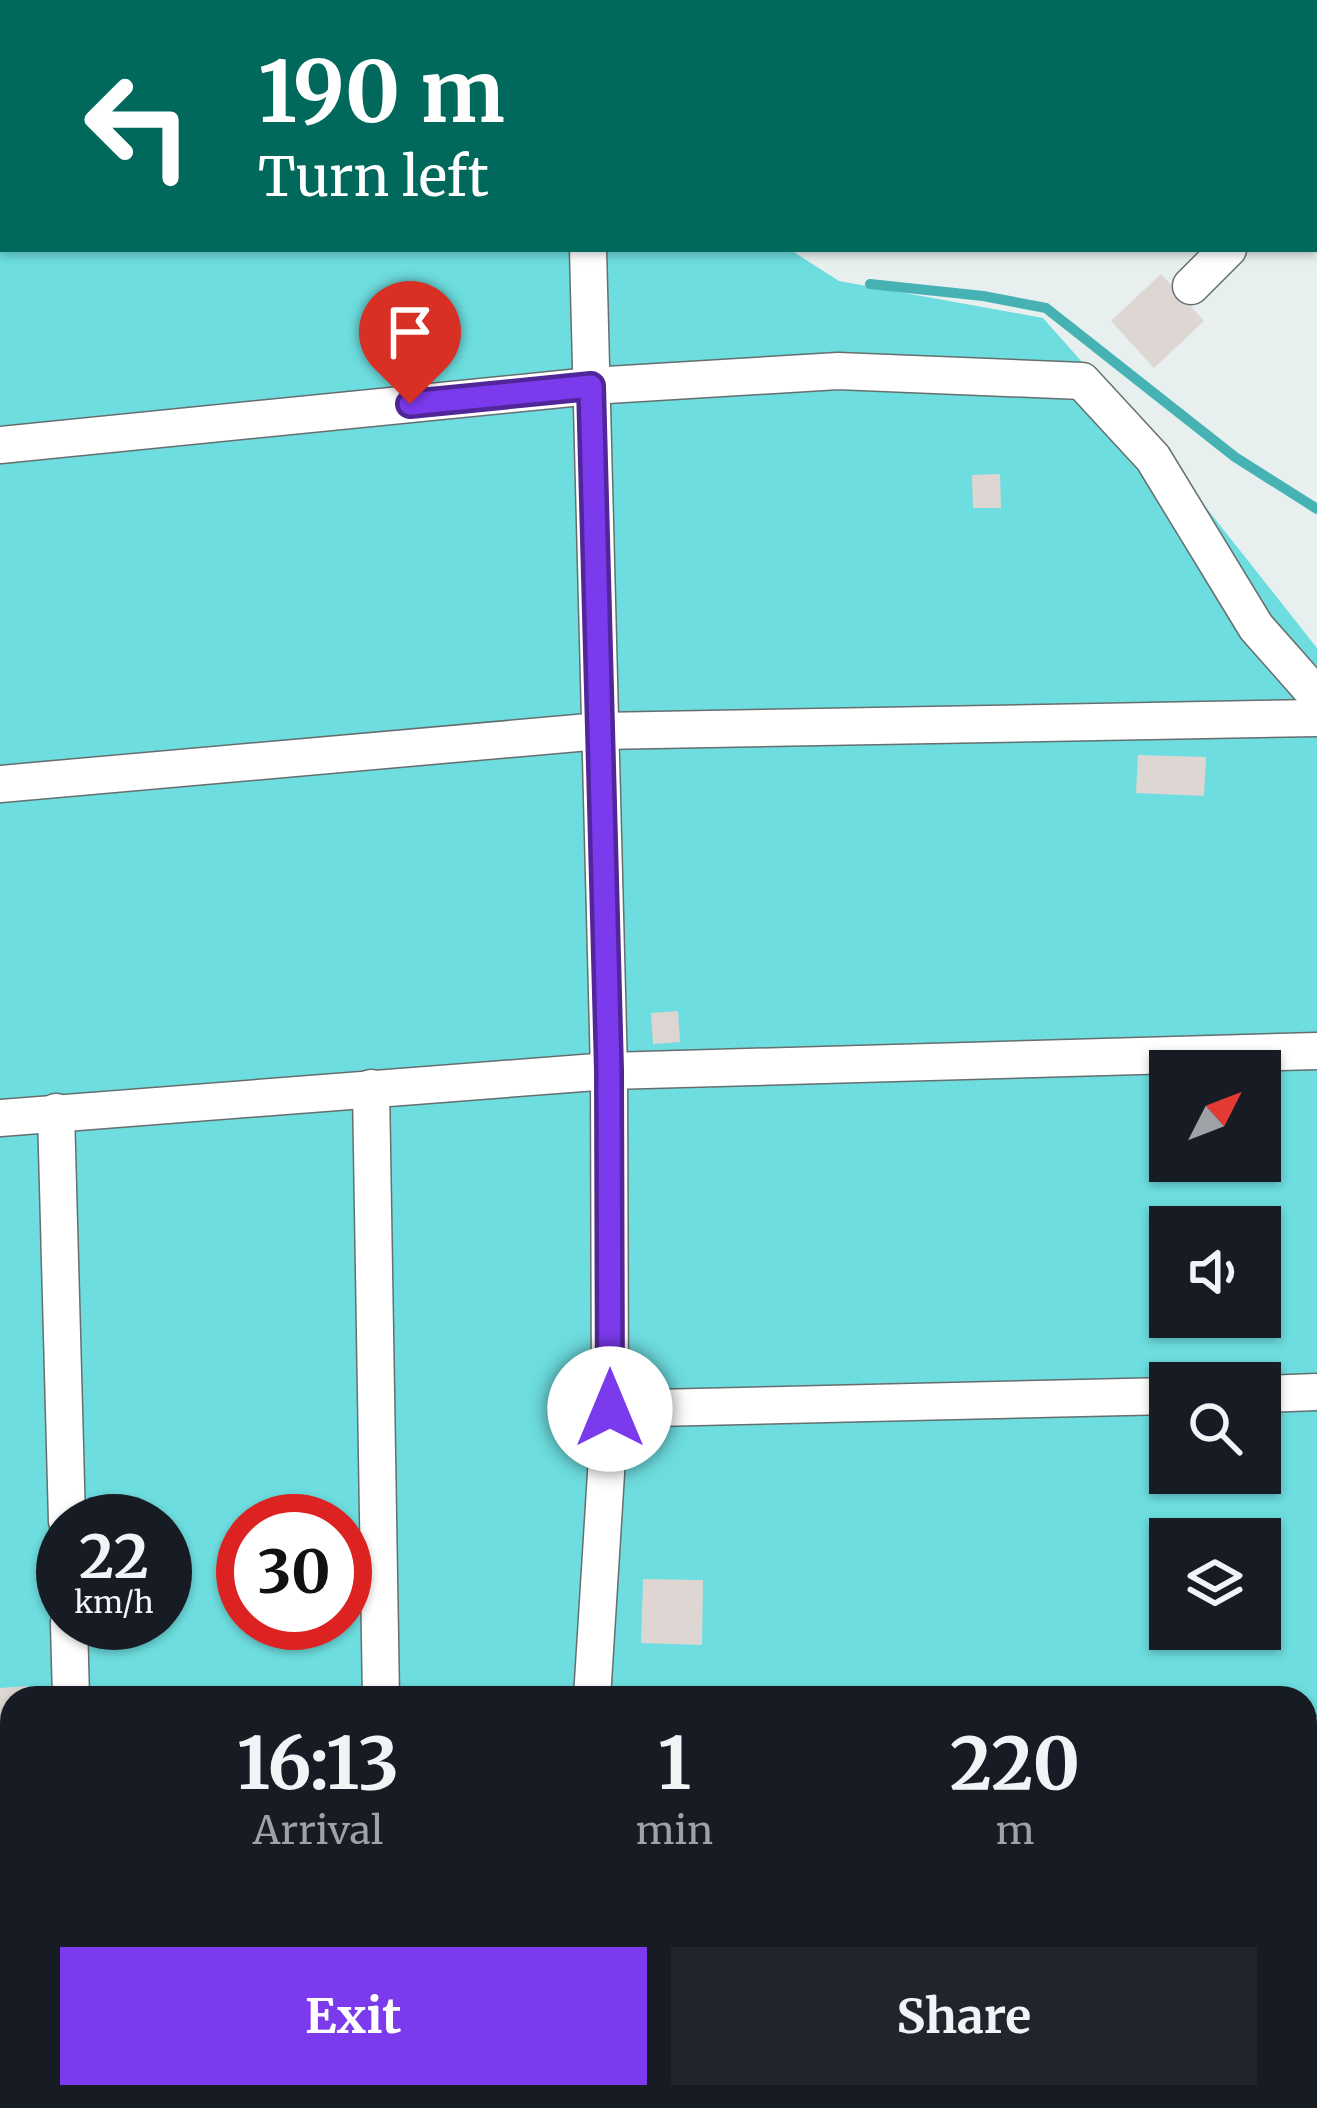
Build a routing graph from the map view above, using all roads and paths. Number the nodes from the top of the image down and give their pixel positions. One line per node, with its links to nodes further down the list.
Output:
1 (588, 252): 4 (street)
2 (1225, 252): 3 (street)
3 (1191, 286)
4 (591, 386): 5 (street); 6 (street); 8 (street)
5 (0, 445)
6 (1317, 696)
7 (1317, 718): 8 (street)
8 (600, 731): 9 (street); 11 (street)
9 (0, 784)
10 (1317, 1052): 11 (street)
11 (609, 1070): 12 (street); 18 (street)
12 (370, 1088): 13 (street); 22 (street)
13 (56, 1112): 14 (street); 19 (street)
14 (0, 1118)
15 (1317, 1392): 16 (street)
16 (1281, 1393)
17 (1149, 1396): 18 (street)
18 (610, 1409): 23 (street)
19 (66, 1494)
20 (70, 1650): 21 (street)
21 (71, 1686)
22 (382, 1686)
23 (593, 1686)

